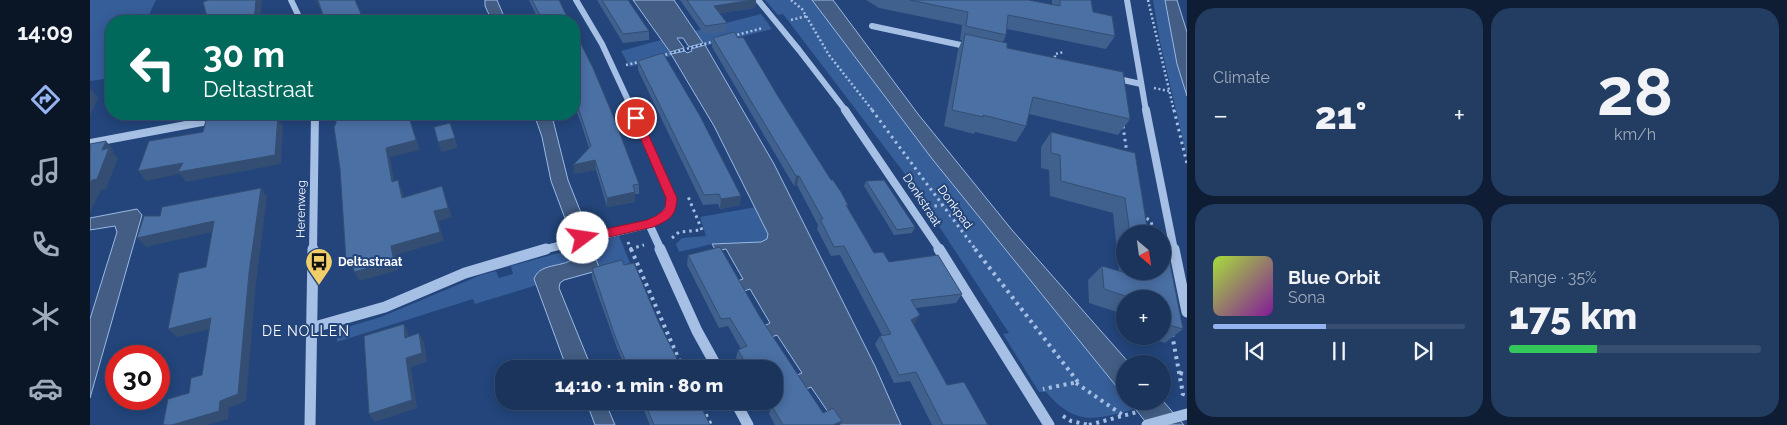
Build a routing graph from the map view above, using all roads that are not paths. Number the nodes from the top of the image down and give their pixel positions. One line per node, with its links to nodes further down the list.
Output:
1 (290, 0): 5 (street)
2 (576, 0): 13 (street)
3 (758, 0): 21 (street, Donkstraat)
4 (1126, 0): 9 (street)
5 (298, 15)
6 (872, 26): 7 (street)
7 (981, 50)
8 (1107, 77): 9 (street)
9 (1141, 84): 14 (street)
10 (214, 120): 12 (street)
11 (315, 120): 15 (street, Herenweg)
12 (90, 143)
13 (649, 224): 15 (street); 16 (street)
14 (1187, 312)
15 (311, 328): 19 (street, Herenweg)
16 (713, 360)
17 (740, 410): 20 (street)
18 (1187, 414): 22 (street)
19 (310, 425)
20 (748, 425)
21 (1049, 425)
22 (1147, 425)

